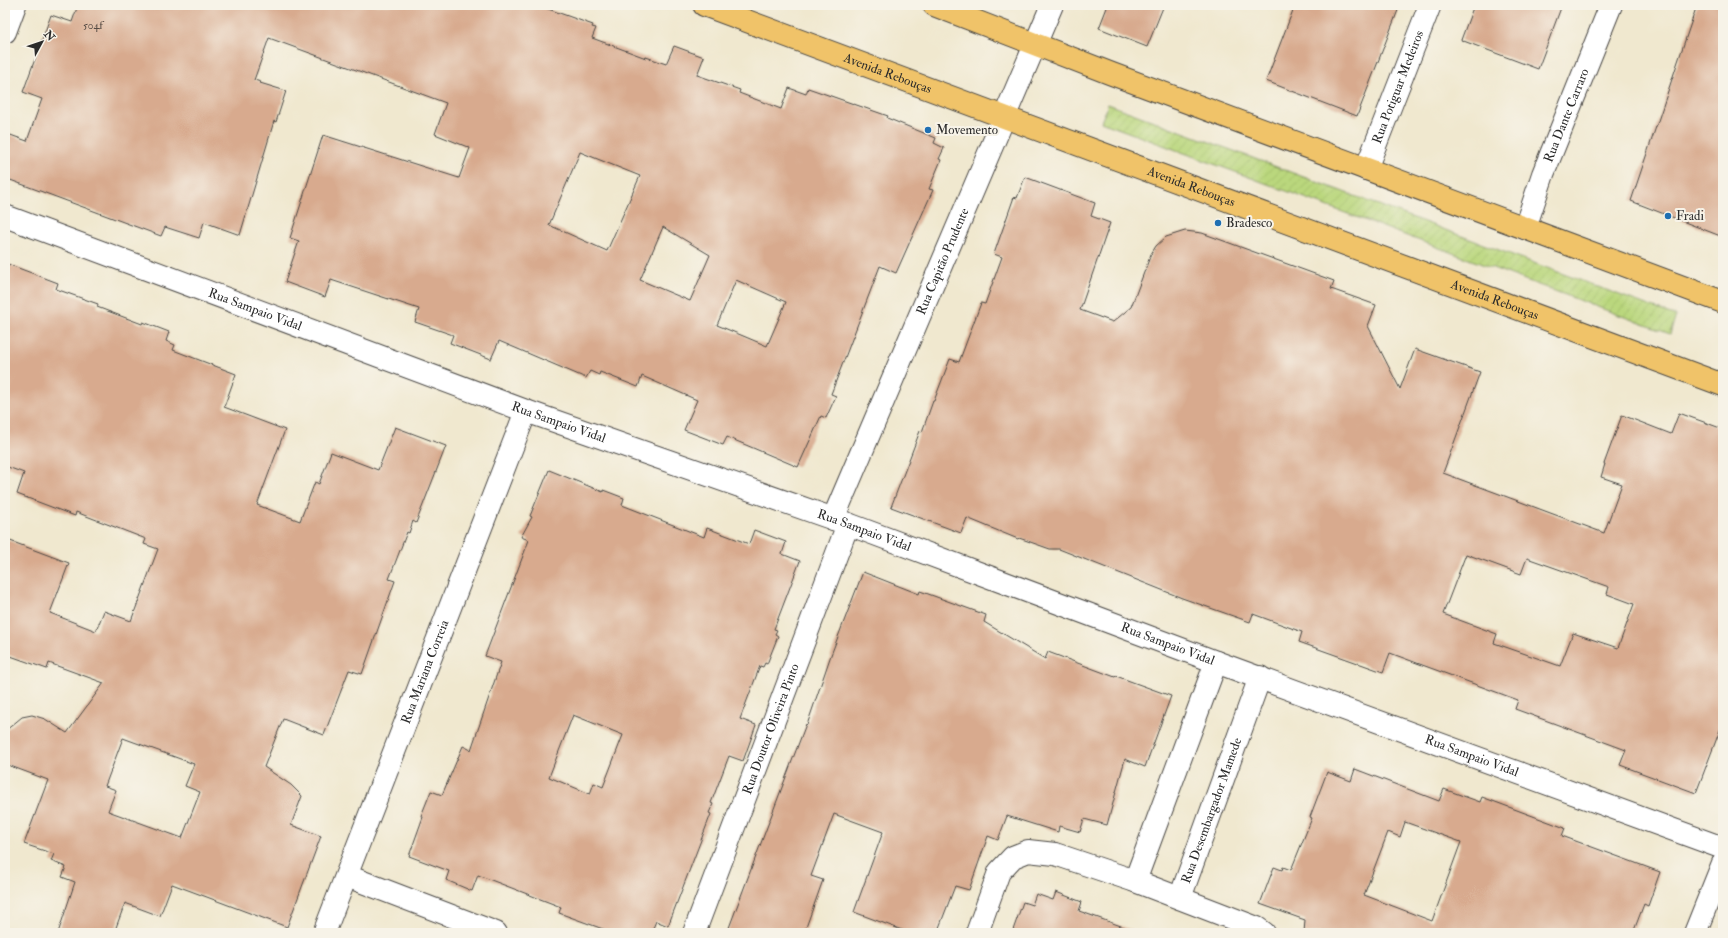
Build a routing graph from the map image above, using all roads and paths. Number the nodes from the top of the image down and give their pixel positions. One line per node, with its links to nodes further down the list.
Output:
1 (15, 5): 7 (street)
2 (704, 5): 9 (main road, Avenida Rebouças)
3 (934, 5): 8 (main road)
4 (1052, 5): 8 (street, Rua Capitão Prudente)
5 (1430, 5): 10 (street, Rua Potiguar Medeiros)
6 (1611, 5): 12 (street, Rua Dante Carraro)
7 (5, 32)
8 (1035, 45): 9 (street, Rua Capitão Prudente); 10 (main road)
9 (1004, 116): 14 (main road, Avenida Rebouças); 16 (street, Rua Capitão Prudente)
10 (1366, 169): 12 (main road)
11 (5, 216): 15 (street, Rua Sampaio Vidal)
12 (1524, 228): 13 (main road)
13 (1723, 302)
14 (1723, 385)
15 (526, 411): 16 (street, Rua Sampaio Vidal); 21 (street, Rua Mariana Correia)
16 (841, 521): 17 (street, Rua Sampaio Vidal); 26 (street, Rua Doutor Oliveira Pinto)
17 (1216, 662): 18 (street, Rua Sampaio Vidal); 22 (street)
18 (1260, 678): 19 (street, Rua Sampaio Vidal); 23 (street, Rua Desembargador Mamede)
19 (1723, 848)
20 (1723, 863): 29 (street)
21 (347, 876): 24 (street, Rua Mariana Correia); 25 (street)
22 (1135, 881): 23 (street, Rua Desembargador Mamede); 27 (street, Rua Desembargador Mamede)
23 (1180, 898): 28 (street)
24 (324, 933)
25 (496, 933)
26 (694, 933)
27 (977, 933)
28 (1264, 933)
29 (1695, 933)

